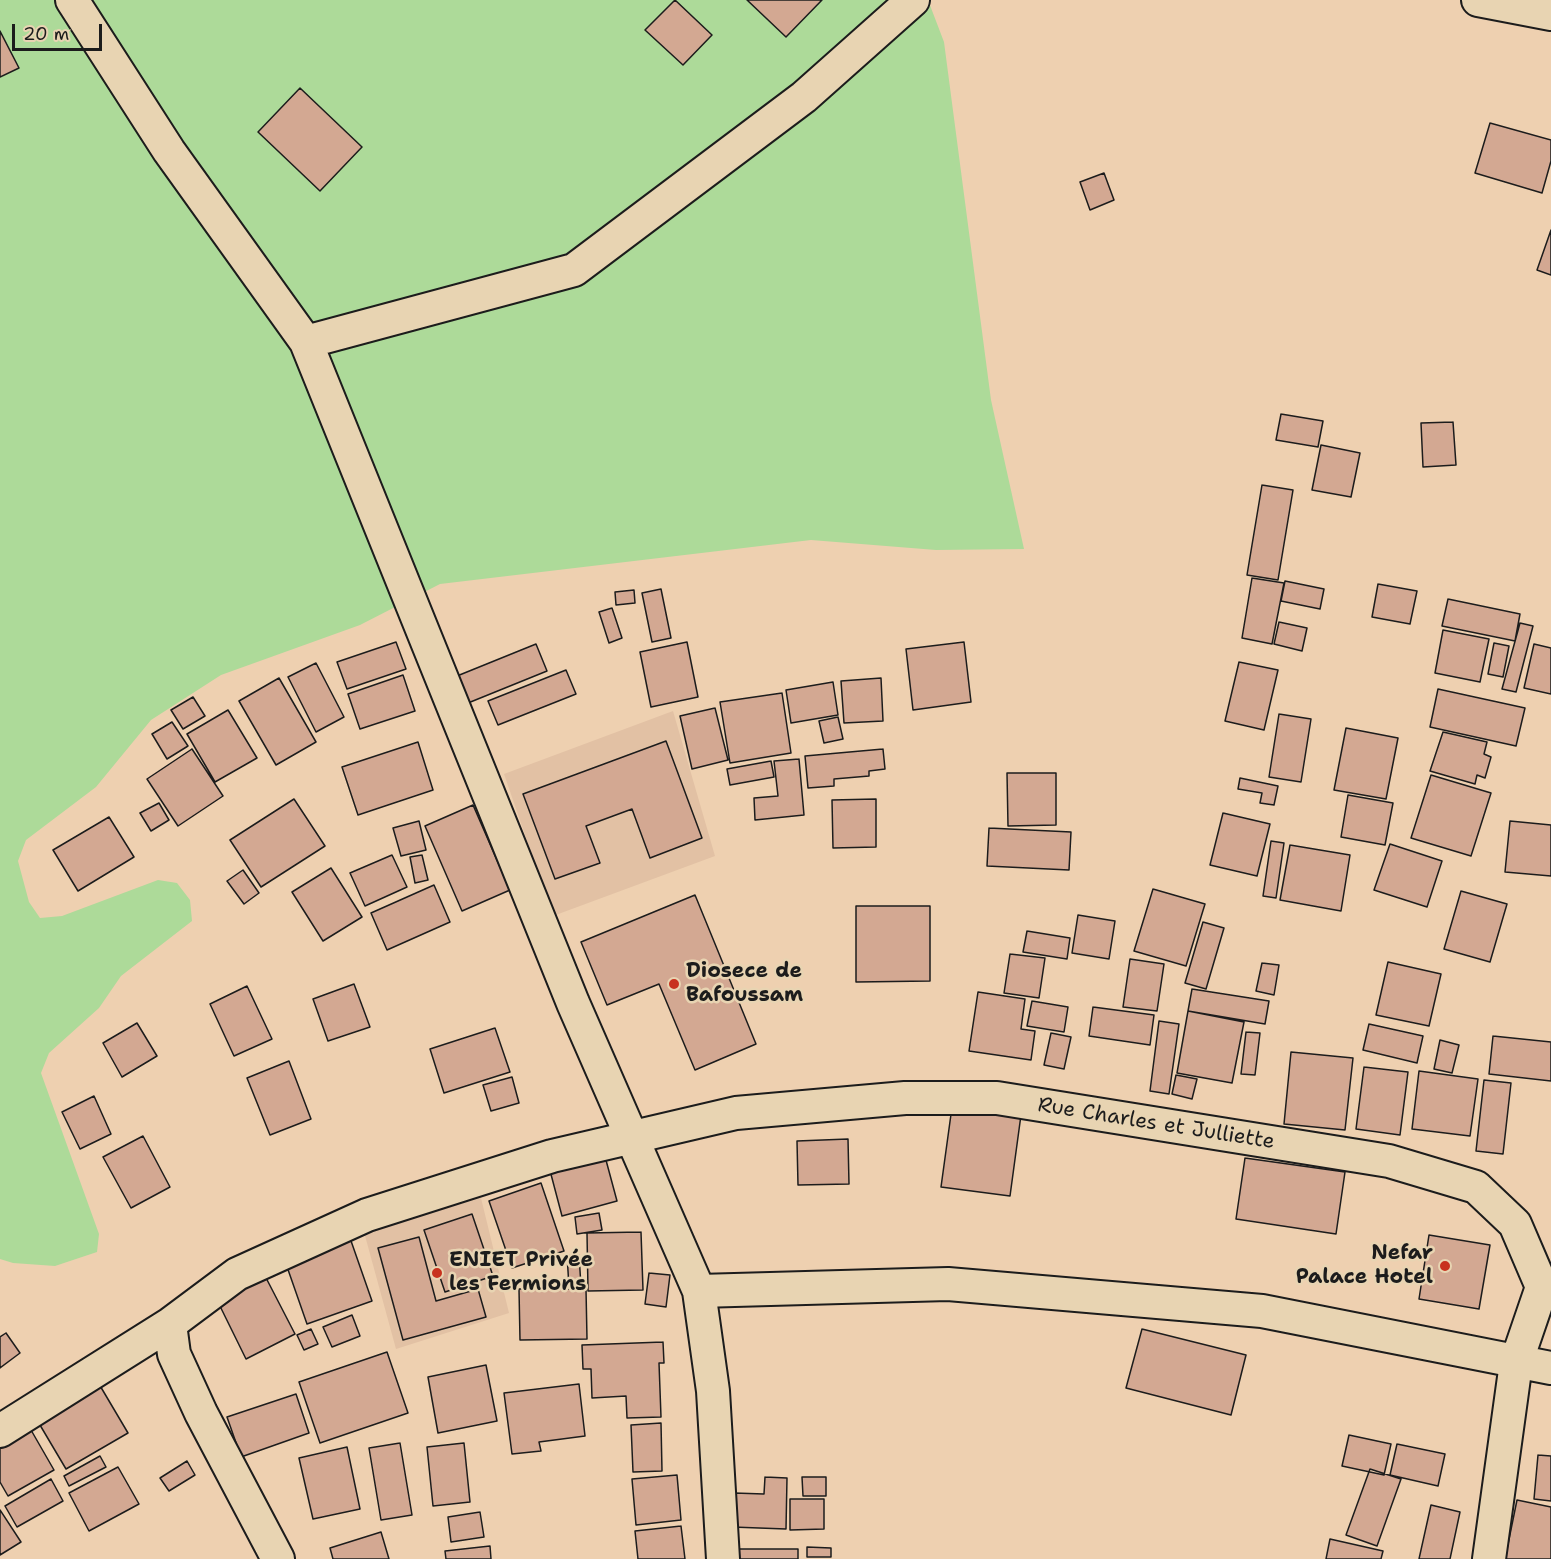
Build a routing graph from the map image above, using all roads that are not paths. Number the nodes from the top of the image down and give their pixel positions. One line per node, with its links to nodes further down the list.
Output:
1 (72, 0): 5 (street)
2 (913, 0): 5 (street)
3 (1478, 0): 4 (street)
4 (1551, 14)
5 (306, 342): 6 (street)
6 (633, 1135): 7 (street); 8 (street, Rue Charles et Julliette); 9 (street, Rue Charles et Julliette)
7 (699, 1291): 9 (street); 13 (street)
8 (170, 1324): 11 (street, Rue Charles et Julliette); 12 (street)
9 (1516, 1363): 10 (street); 14 (street, Rue Charles et Julliette)
10 (1551, 1368)
11 (0, 1431)
12 (278, 1559)
13 (723, 1559)
14 (1490, 1559)

